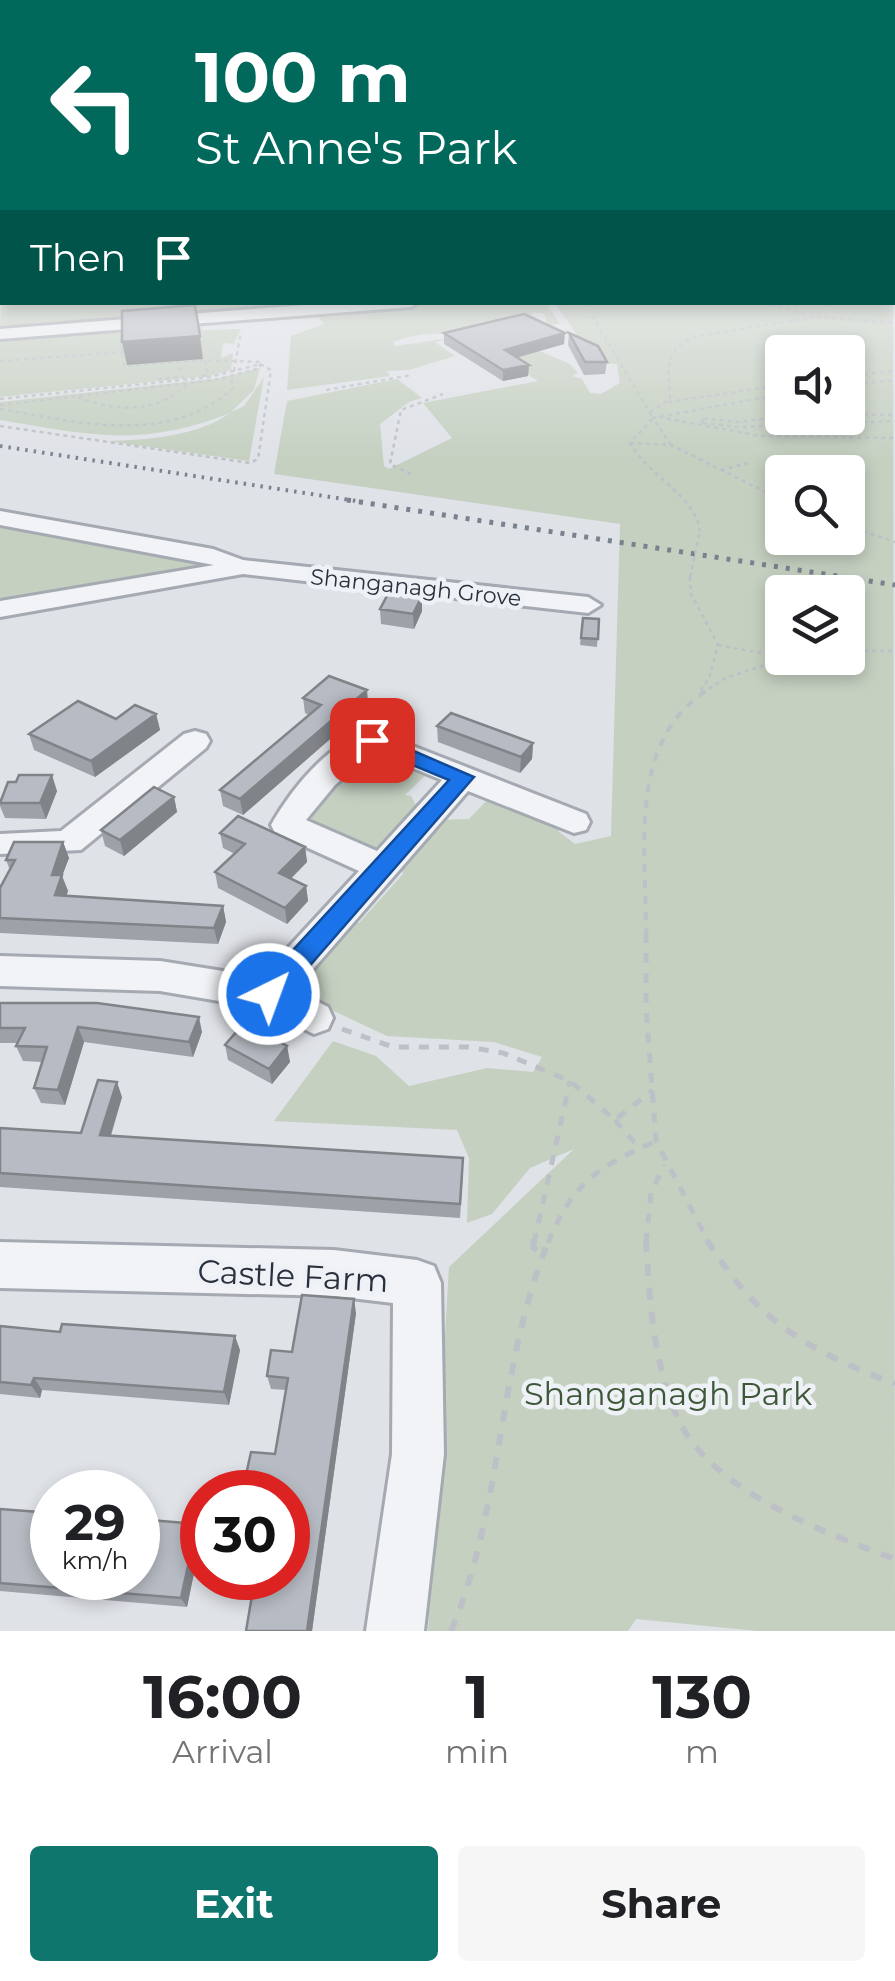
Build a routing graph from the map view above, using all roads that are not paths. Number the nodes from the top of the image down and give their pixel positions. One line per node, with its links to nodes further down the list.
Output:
1 (331, 308): 2 (street)
2 (0, 334)
3 (0, 518): 4 (street, Shanganagh Grove)
4 (243, 567): 5 (street, Shanganagh Grove); 6 (street, Shanganagh Grove)
5 (588, 604)
6 (0, 609)
7 (195, 741): 10 (street)
8 (463, 777): 9 (street); 11 (street); 11 (street)
9 (574, 822)
10 (2, 848)
11 (381, 866): 13 (street)
12 (0, 971): 13 (street)
13 (269, 994): 14 (street)
14 (314, 1018)
15 (0, 1264): 16 (street, Castle Farm)
16 (396, 1631)

